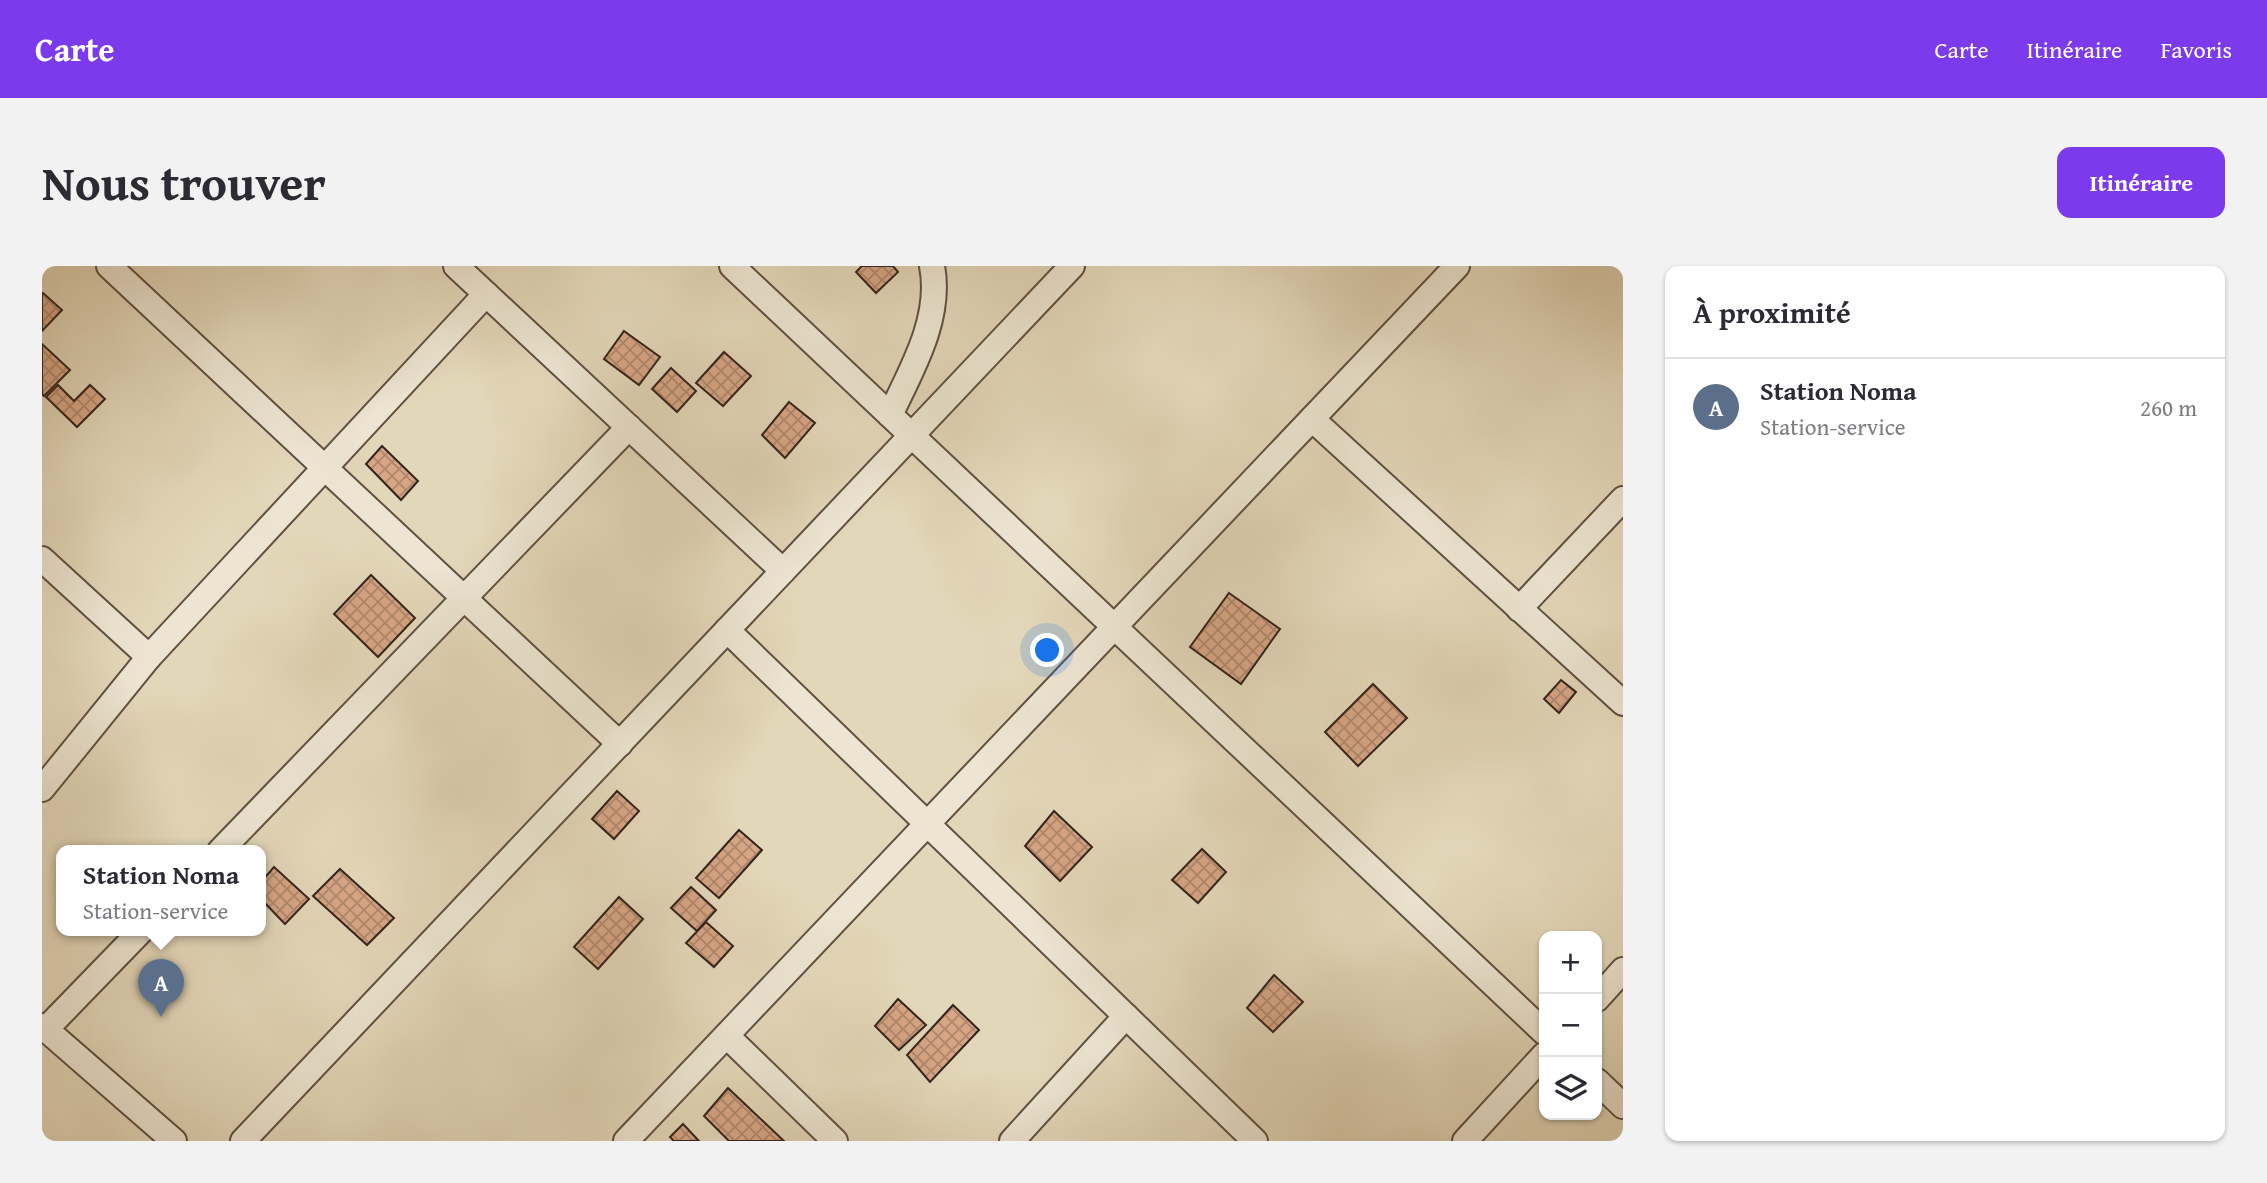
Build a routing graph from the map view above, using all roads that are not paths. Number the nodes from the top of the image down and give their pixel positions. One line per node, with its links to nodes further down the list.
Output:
1 (109, 266): 12 (street)
2 (456, 266): 7 (street)
3 (732, 266): 8 (street)
4 (932, 266): 8 (street)
5 (1457, 266): 9 (street)
6 (1064, 269): 11 (street)
7 (486, 294): 10 (street); 12 (street)
8 (890, 415): 11 (street)
9 (1312, 419): 17 (street); 18 (street)
10 (628, 428): 15 (street); 16 (street)
11 (912, 435): 15 (street); 18 (street)
12 (325, 468): 16 (street); 20 (street)
13 (1623, 499): 17 (street)
14 (42, 559): 20 (street)
15 (783, 572): 19 (street)
16 (465, 599): 22 (street); 25 (street)
17 (1519, 608): 21 (street)
18 (1115, 627): 24 (street); 30 (street)
19 (727, 630): 22 (street); 24 (street)
20 (149, 657): 23 (street)
21 (1623, 704)
22 (620, 744): 37 (street)
23 (42, 789)
24 (928, 825): 29 (street); 32 (street)
25 (226, 845)
26 (136, 936): 31 (street)
27 (1623, 970): 28 (street)
28 (1601, 994)
29 (1126, 1016): 40 (street); 41 (street)
30 (1539, 1026)
31 (44, 1028): 36 (street)
32 (728, 1037): 38 (street); 39 (street)
33 (1542, 1057): 42 (street)
34 (1602, 1086): 35 (street)
35 (1623, 1106)
36 (174, 1141)
37 (243, 1141)
38 (626, 1141)
39 (835, 1141)
40 (1012, 1141)
41 (1255, 1141)
42 (1465, 1141)

